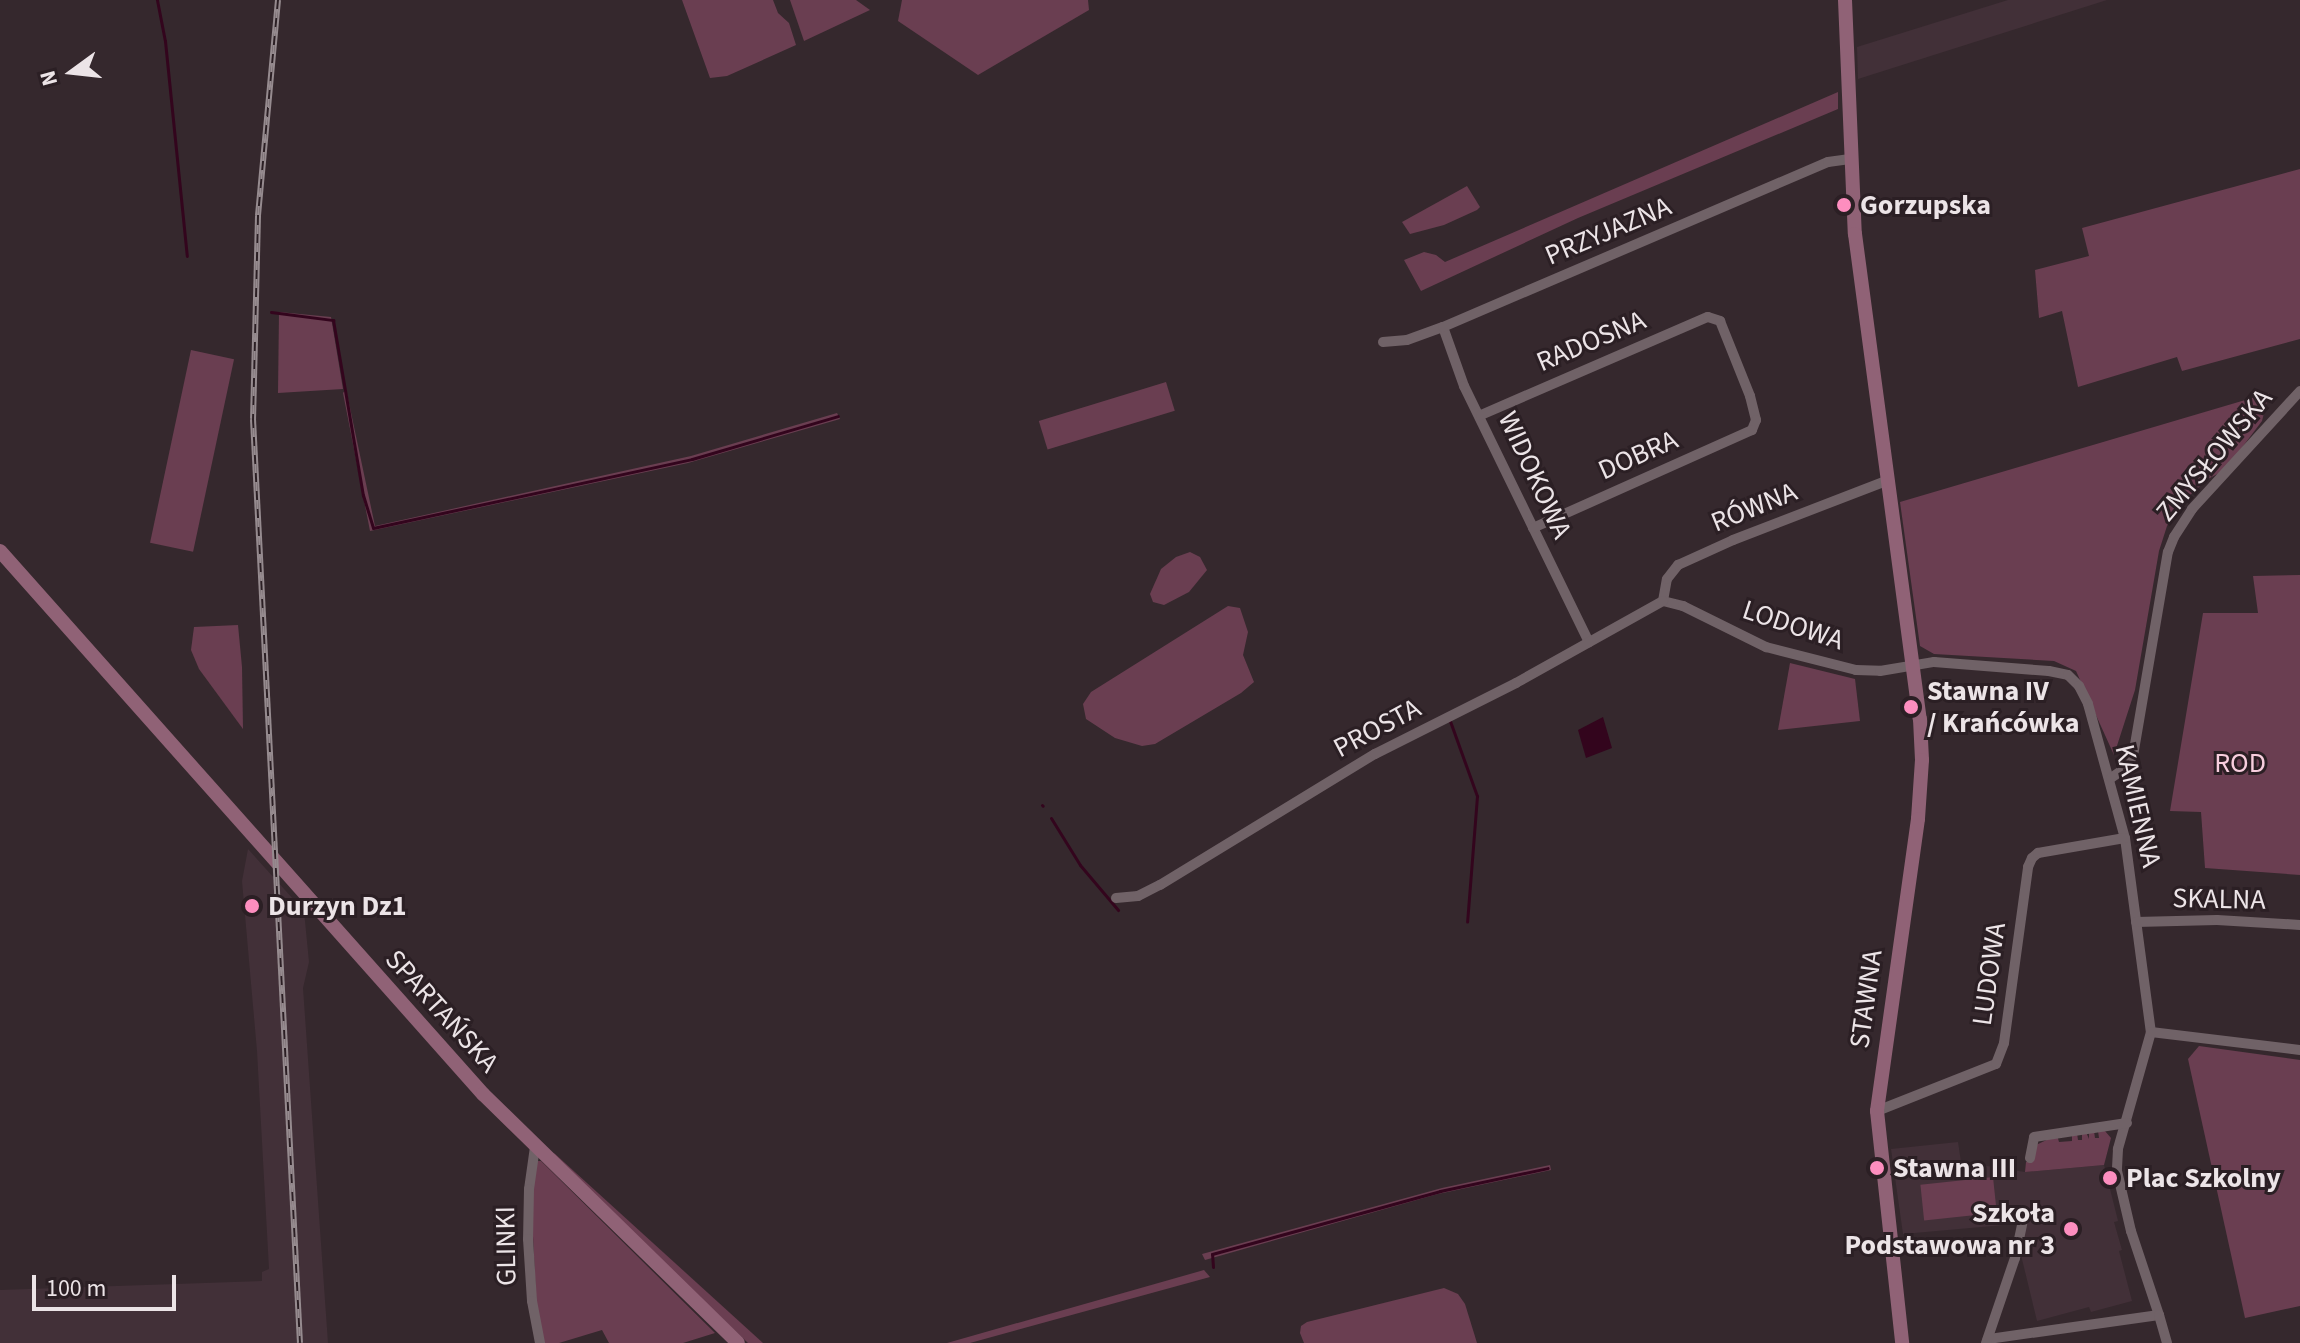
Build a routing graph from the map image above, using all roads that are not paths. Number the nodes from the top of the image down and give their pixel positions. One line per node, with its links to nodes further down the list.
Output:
1 (1845, 0): 2 (street)
2 (1850, 159): 3 (street, PRZYJAZNA); 8 (street)
3 (1443, 327): 4 (street, PRZYJAZNA); 6 (street, WIDOKOWA)
4 (1383, 342)
5 (2300, 391): 14 (street, ZMYSŁOWSKA)
6 (1481, 415): 7 (street, RADOSNA); 9 (street, WIDOKOWA)
7 (1756, 420): 9 (street, DOBRA)
8 (1886, 481): 11 (street, RÓWNA); 13 (street)
9 (1533, 528): 12 (street, WIDOKOWA)
10 (0, 551): 23 (street, SPARTAŃSKA)
11 (1663, 601): 12 (street, PROSTA); 13 (street, LODOWA)
12 (1589, 642): 16 (street, PROSTA)
13 (1912, 663): 14 (street, KAMIENNA); 21 (street, STAWNA)
14 (2111, 778): 15 (street, KAMIENNA)
15 (2125, 838): 17 (street, KAMIENNA); 21 (street, LUDOWA)
16 (1116, 898)
17 (2136, 922): 18 (street, SKALNA); 19 (street, KAMIENNA)
18 (2300, 925)
19 (2151, 1032): 20 (street); 22 (street, KAMIENNA)
20 (2300, 1050)
21 (1877, 1111): 30 (street, STAWNA)
22 (2127, 1123): 24 (street); 26 (street, KAMIENNA)
23 (535, 1147): 28 (street, GLINKI); 29 (street, SPARTAŃSKA)
24 (2030, 1158)
25 (2022, 1224): 27 (street)
26 (2159, 1315): 27 (street); 31 (street, KAMIENNA)
27 (1987, 1341)
28 (540, 1343)
29 (738, 1343)
30 (1902, 1343)
31 (2167, 1343)

